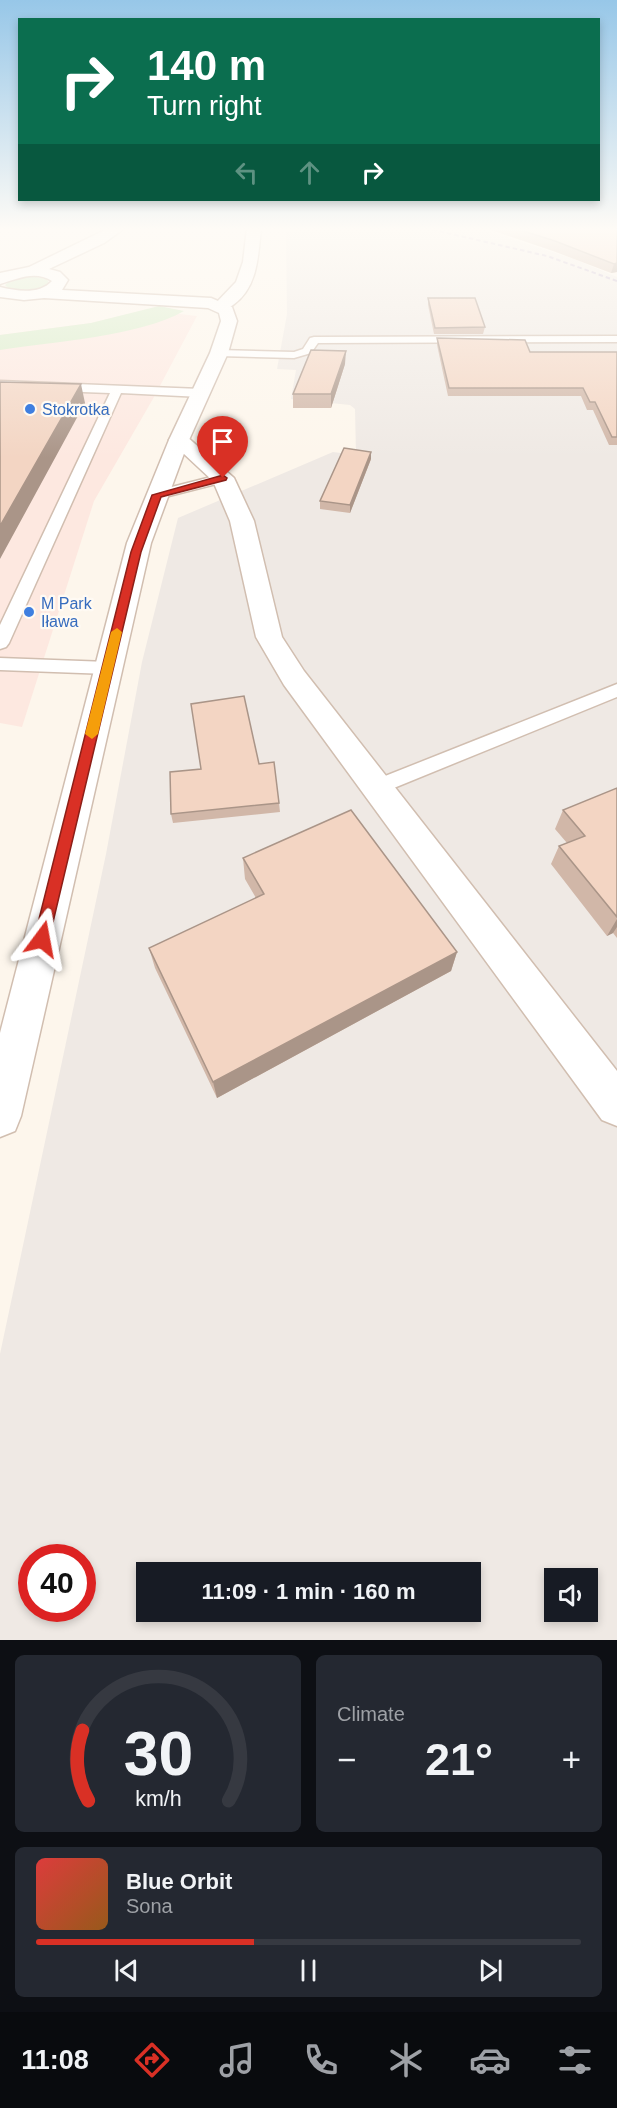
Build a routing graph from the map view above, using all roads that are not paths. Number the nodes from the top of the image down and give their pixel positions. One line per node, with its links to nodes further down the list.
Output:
1 (216, 305): 2 (street)
2 (221, 306): 4 (street)
3 (617, 339): 4 (lane)
4 (219, 353): 7 (street)
5 (0, 385): 6 (lane)
6 (117, 390): 7 (lane); 11 (lane)
7 (201, 393): 8 (street)
8 (179, 440): 9 (street); 10 (street)
9 (223, 478): 10 (lane); 15 (street)
10 (157, 495): 13 (street)
11 (0, 643)
12 (0, 664): 13 (lane)
13 (108, 668): 17 (street)
14 (617, 690): 15 (lane)
15 (377, 787): 16 (street)
16 (617, 1105)
17 (0, 1116)

